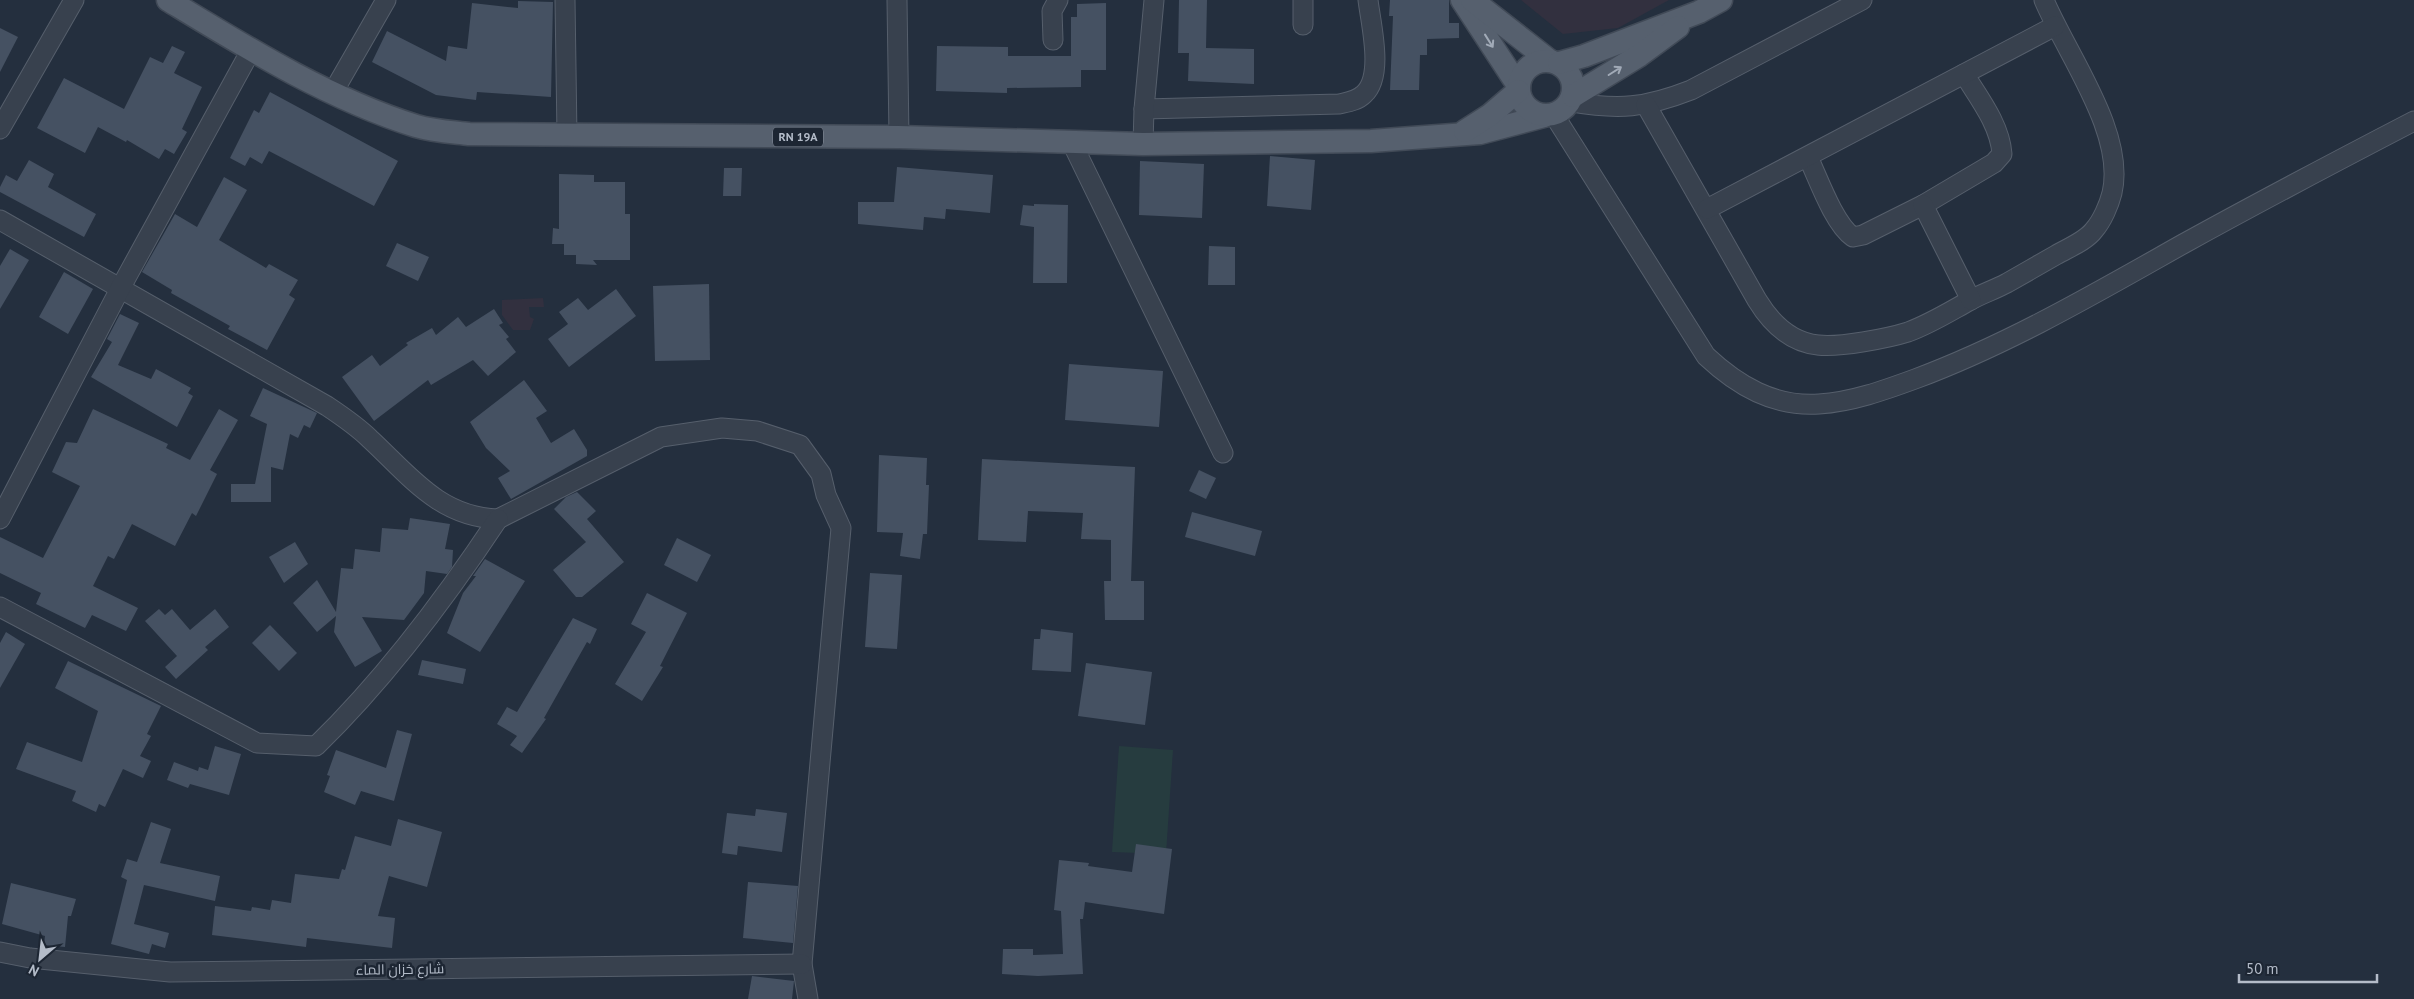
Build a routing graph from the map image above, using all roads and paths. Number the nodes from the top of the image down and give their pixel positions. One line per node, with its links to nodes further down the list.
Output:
1 (74, 0): 28 (street)
2 (168, 0): 19 (main road, RN 19A)
3 (386, 0): 23 (street)
4 (565, 0): 30 (street)
5 (897, 0): 31 (street)
6 (1058, 0): 18 (street)
7 (1154, 0): 26 (street)
8 (1303, 0): 16 (street)
9 (1368, 0): 26 (street)
10 (1462, 0): 22 (main road, one-way to 22)
11 (1472, 0): 20 (main road)
12 (1721, 0): 15 (main road)
13 (1862, 0): 24 (street)
14 (2044, 0): 17 (street)
15 (1699, 12): 20 (main road); 25 (main road, one-way to 15)
16 (1303, 25)
17 (2055, 26): 21 (street); 39 (street)
18 (1053, 40)
19 (251, 50): 23 (main road, RN 19A); 38 (street)
20 (1554, 62): 22 (main road); 25 (main road)
21 (1964, 74): 34 (street); 35 (street)
22 (1518, 89): 25 (main road); 29 (main road)
23 (332, 94): 30 (main road, RN 19A)
24 (1646, 105): 25 (street); 36 (street)
25 (1560, 107): 27 (street); 29 (main road)
26 (1144, 109): 33 (street)
27 (2414, 121)
28 (0, 129)
29 (1459, 135): 33 (main road, RN 19A)
30 (567, 136): 31 (main road, RN 19A)
31 (899, 137): 32 (main road, RN 19A)
32 (1071, 141): 33 (main road, RN 19A); 40 (street)
33 (1143, 144)
34 (1808, 157): 35 (street); 36 (street)
35 (1922, 205): 39 (street)
36 (1707, 209): 39 (street)
37 (0, 220): 38 (street)
38 (121, 287): 41 (street); 42 (street)
39 (1971, 300)
40 (1223, 453)
41 (0, 519)
42 (498, 519): 43 (street); 45 (street)
43 (0, 607)
44 (0, 952): 45 (street, شارع خزان الماء)
45 (802, 964): 46 (street)
46 (808, 999)

